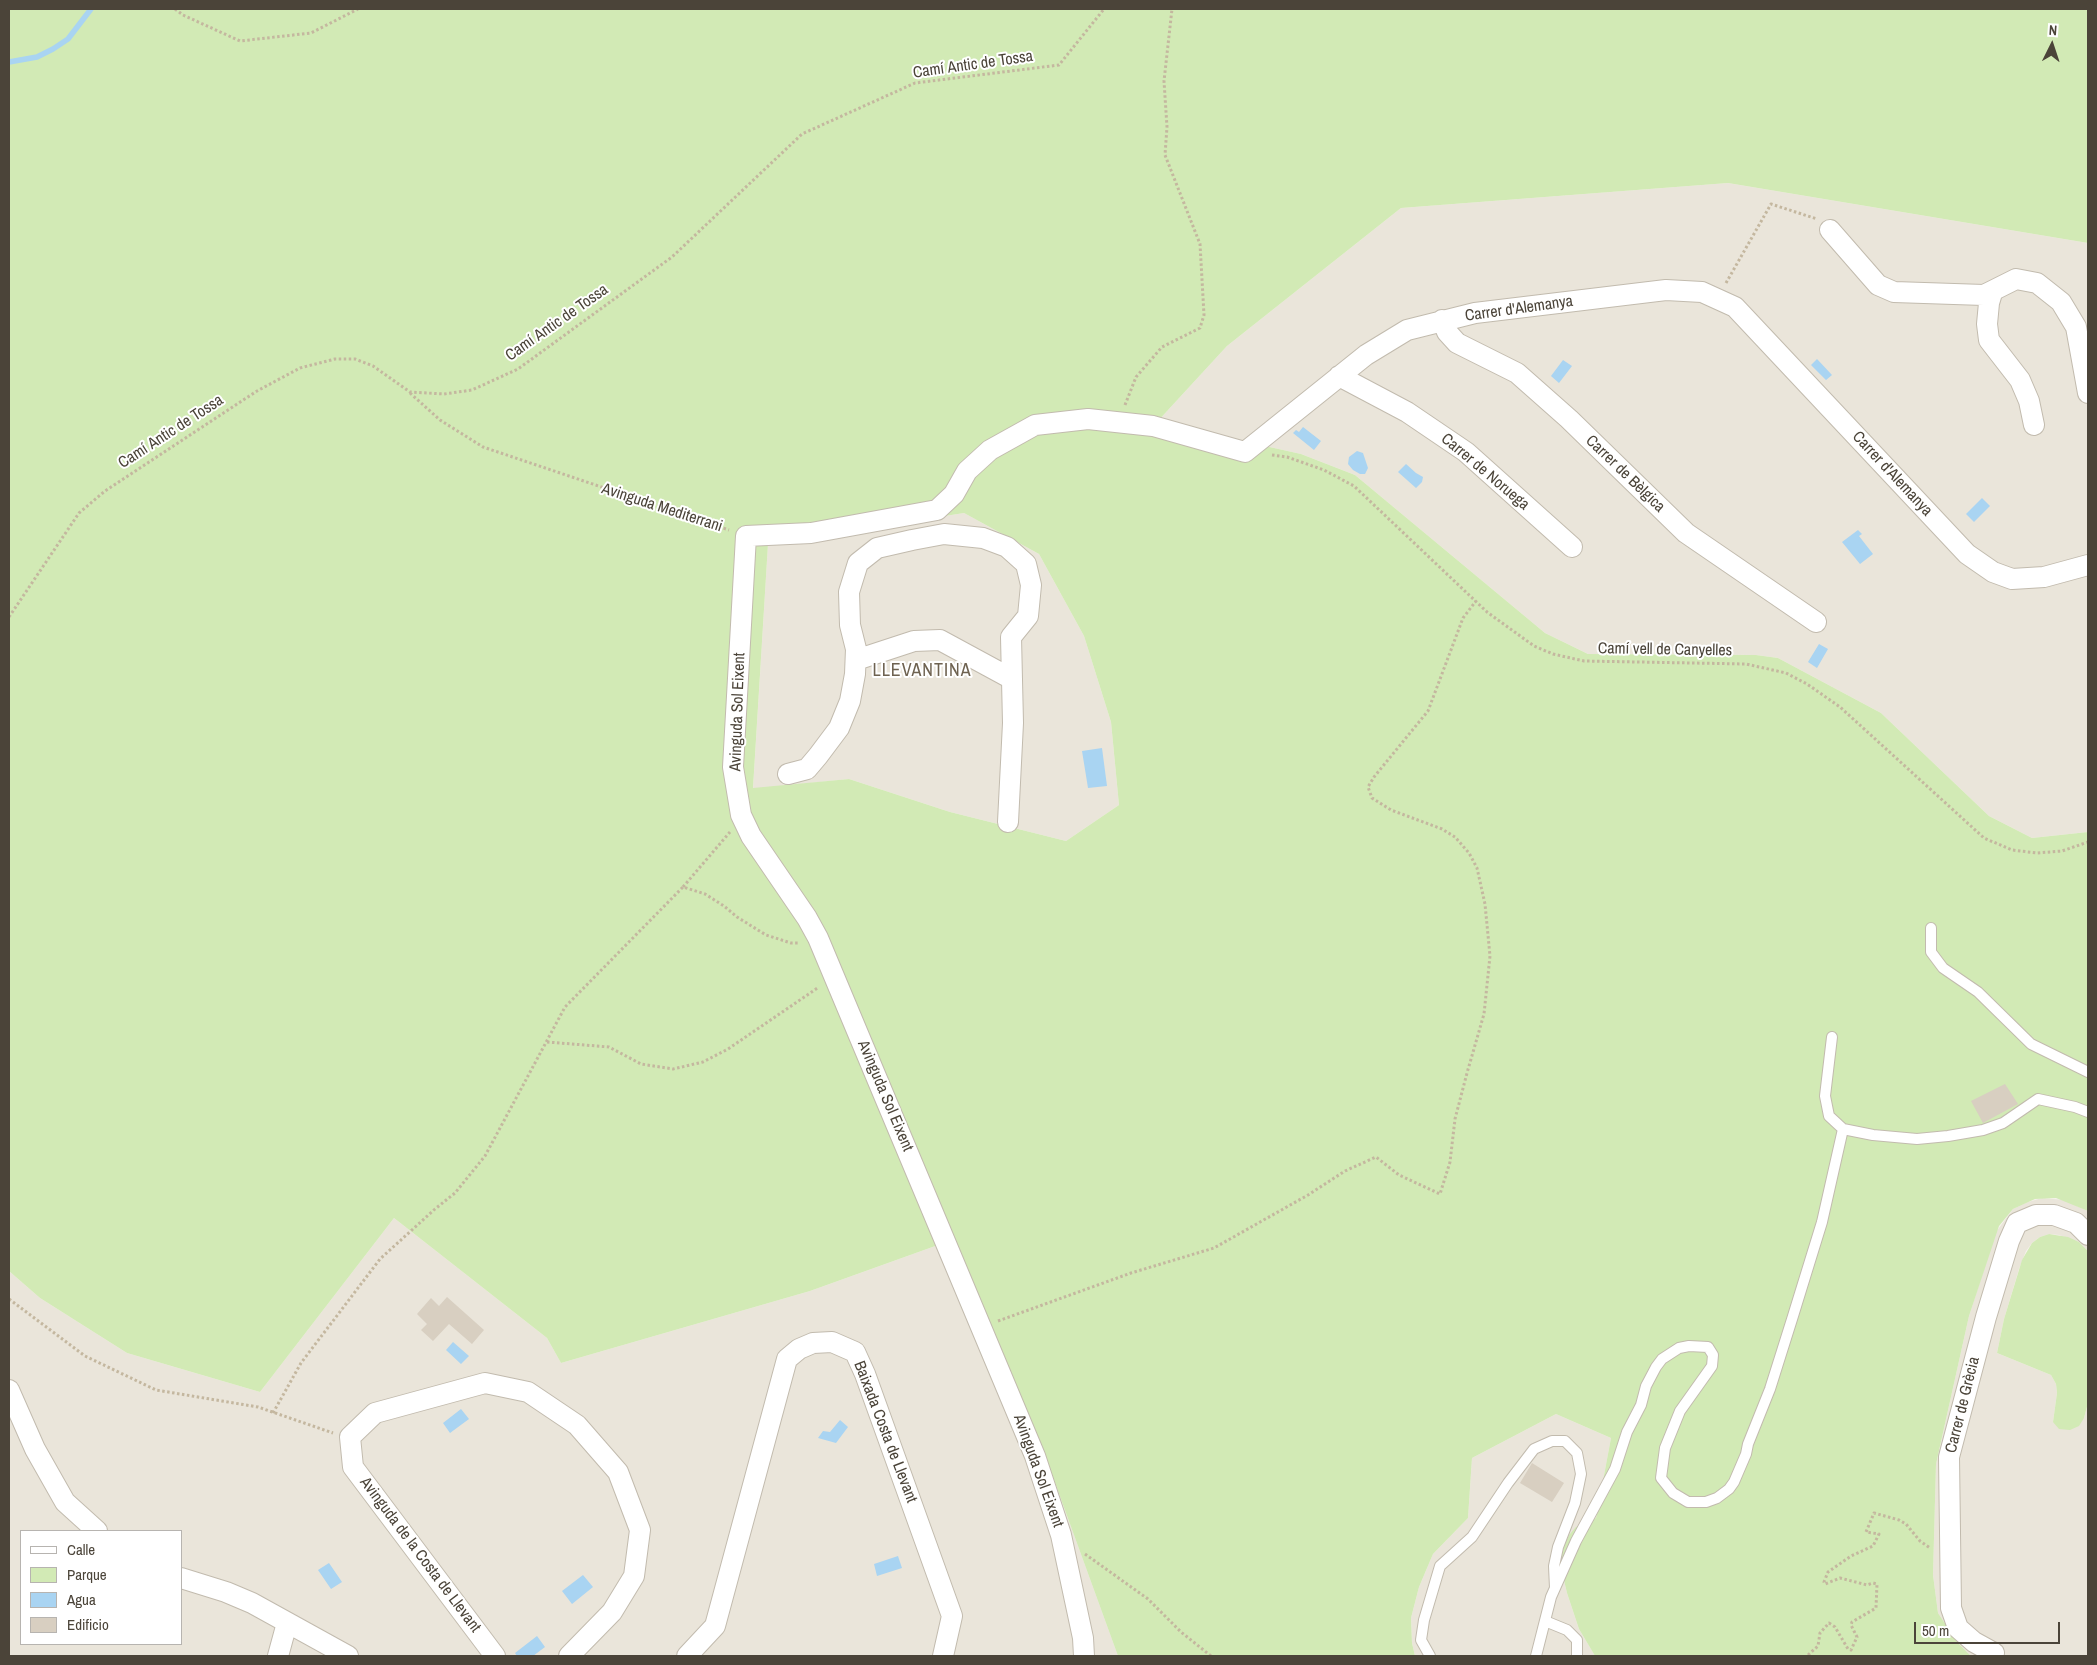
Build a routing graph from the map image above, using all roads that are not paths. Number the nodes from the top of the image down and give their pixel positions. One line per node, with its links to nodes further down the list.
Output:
1 (1830, 230): 2 (street)
2 (1992, 293): 5 (street); 6 (street)
3 (1442, 320): 4 (street, Carrer d'Alemanya); 10 (street, Carrer d'Alemanya); 11 (street, Carrer de Bèlgica)
4 (1339, 376): 7 (street, Carrer d'Alemanya); 9 (street, Carrer de Noruega)
5 (2088, 393)
6 (2034, 425)
7 (937, 510): 8 (street); 35 (street, Avinguda Sol Eixent)
8 (944, 534): 12 (street); 13 (street)
9 (1572, 546)
10 (2088, 565)
11 (1816, 622)
12 (856, 660): 13 (street); 14 (street)
13 (1012, 679): 15 (street)
14 (788, 774)
15 (1008, 822)
16 (1931, 928): 18 (lane)
17 (1832, 1037): 20 (lane)
18 (2088, 1072)
19 (2088, 1112): 20 (lane)
20 (1843, 1129): 25 (lane)
21 (2088, 1235): 28 (street, Carrer de Grècia)
22 (9, 1390): 23 (street)
23 (95, 1530)
24 (182, 1578): 27 (street)
25 (1555, 1592): 26 (lane); 36 (lane)
26 (1545, 1620): 37 (lane); 38 (lane)
27 (287, 1623): 29 (street); 30 (street)
28 (1994, 1653)
29 (278, 1656)
30 (348, 1656)
31 (495, 1656): 32 (street, Avinguda de la Costa de Llevant)
32 (569, 1656)
33 (688, 1656): 34 (street, Baixada Costa de Llevant)
34 (943, 1656)
35 (1084, 1656)
36 (1430, 1656)
37 (1536, 1656)
38 (1577, 1656)

